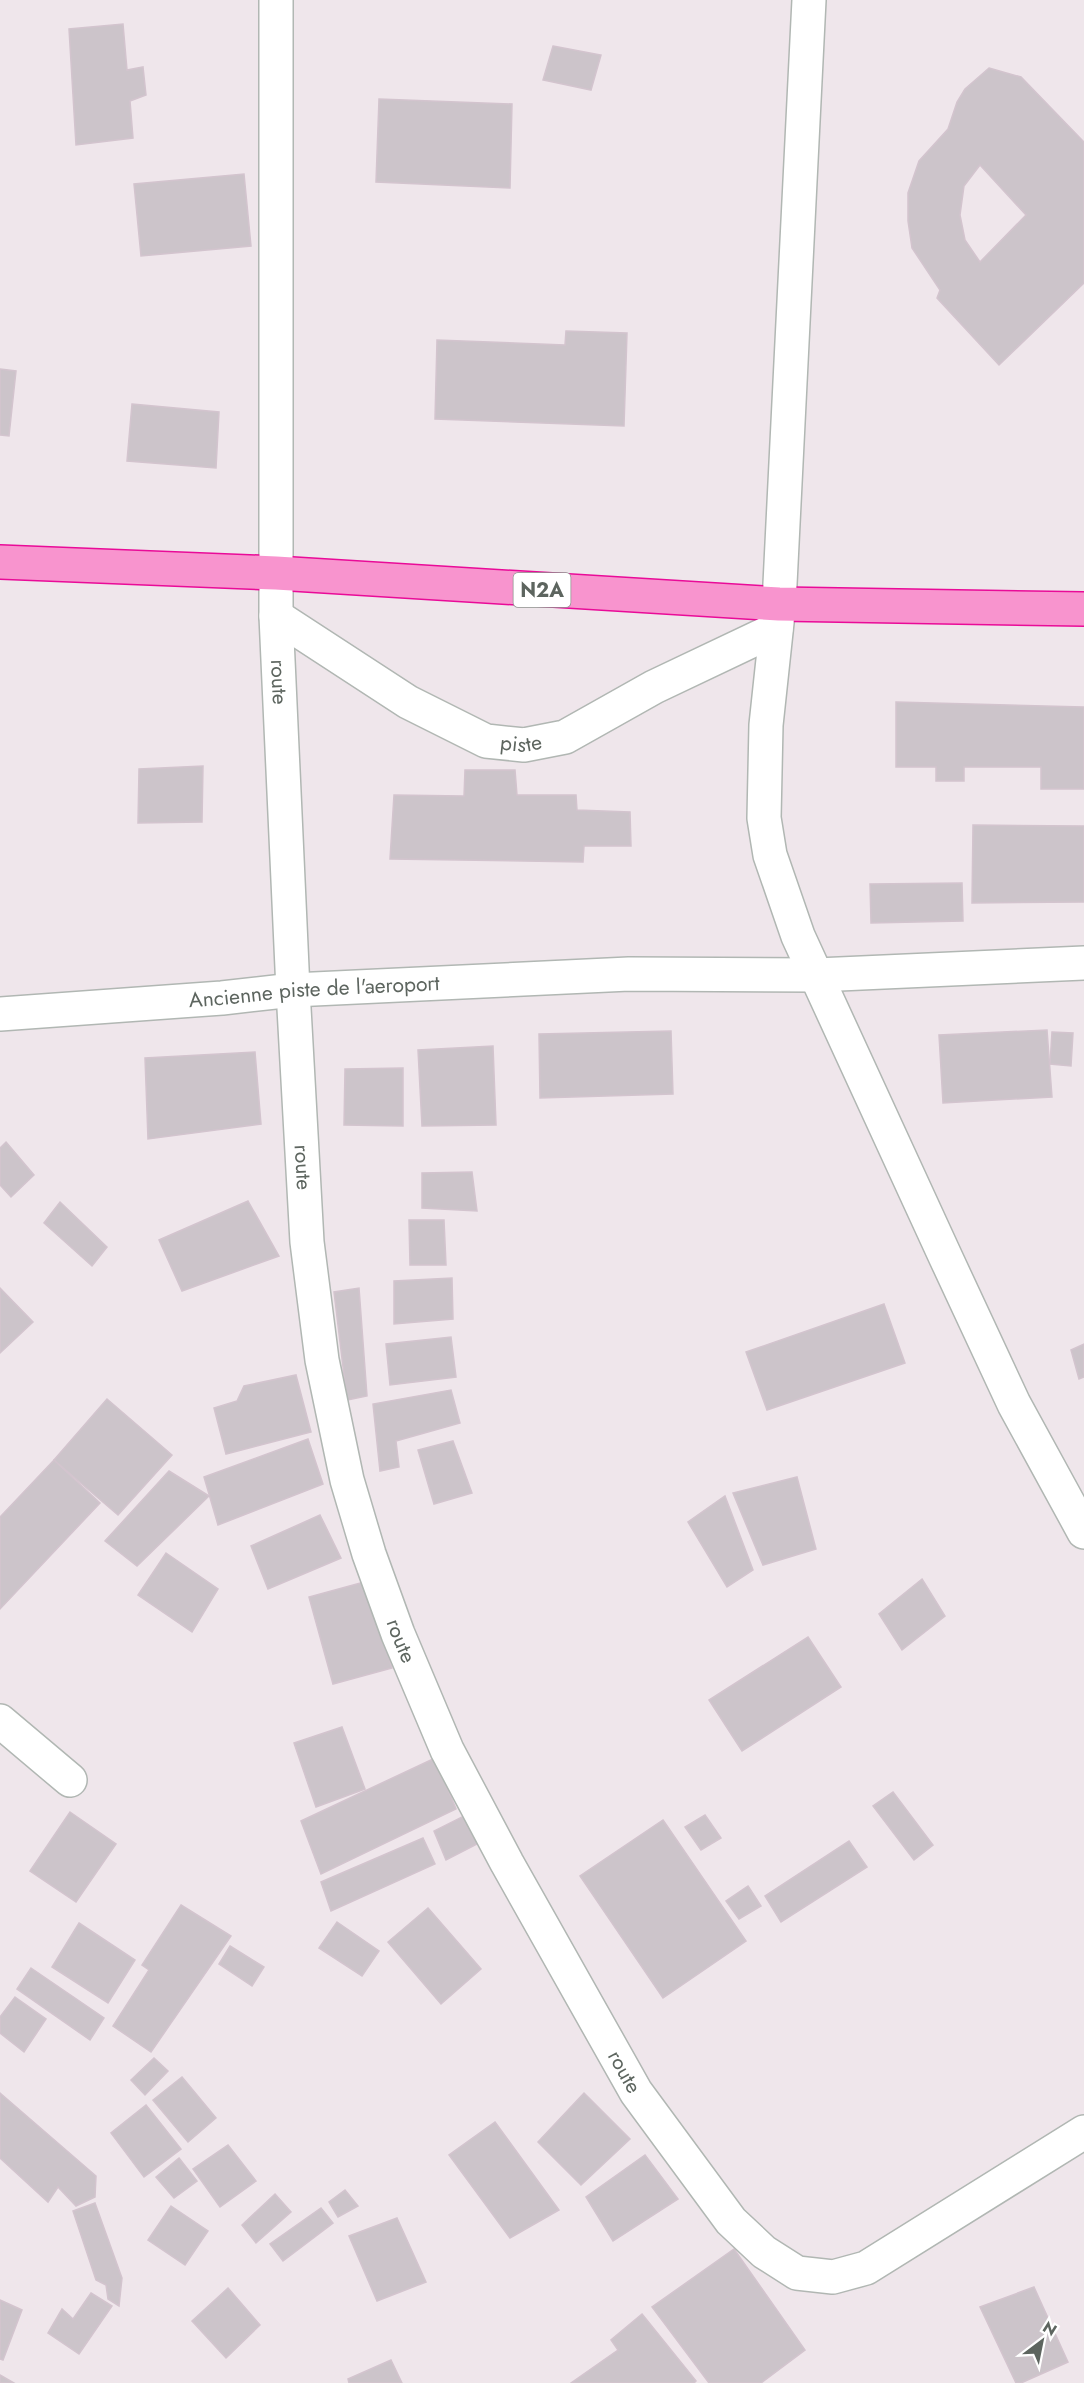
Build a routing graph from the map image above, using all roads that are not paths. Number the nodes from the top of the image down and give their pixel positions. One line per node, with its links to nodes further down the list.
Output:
1 (276, 0): 4 (street, route)
2 (809, 0): 7 (street)
3 (0, 562): 4 (highway, N2A)
4 (276, 573): 6 (street, route); 7 (highway, N2A)
5 (1084, 609): 7 (highway, N2A)
6 (276, 616): 7 (street, piste); 10 (street, route)
7 (777, 617): 9 (street)
8 (1084, 963): 9 (street, Ancienne piste de l'aeroport)
9 (817, 975): 10 (street, Ancienne piste de l'aeroport); 12 (street)
10 (293, 990): 11 (street, Ancienne piste de l'aeroport); 15 (street, route)
11 (0, 1014)
12 (1084, 1532)
13 (0, 1721): 14 (street)
14 (70, 1780)
15 (1084, 2132)

